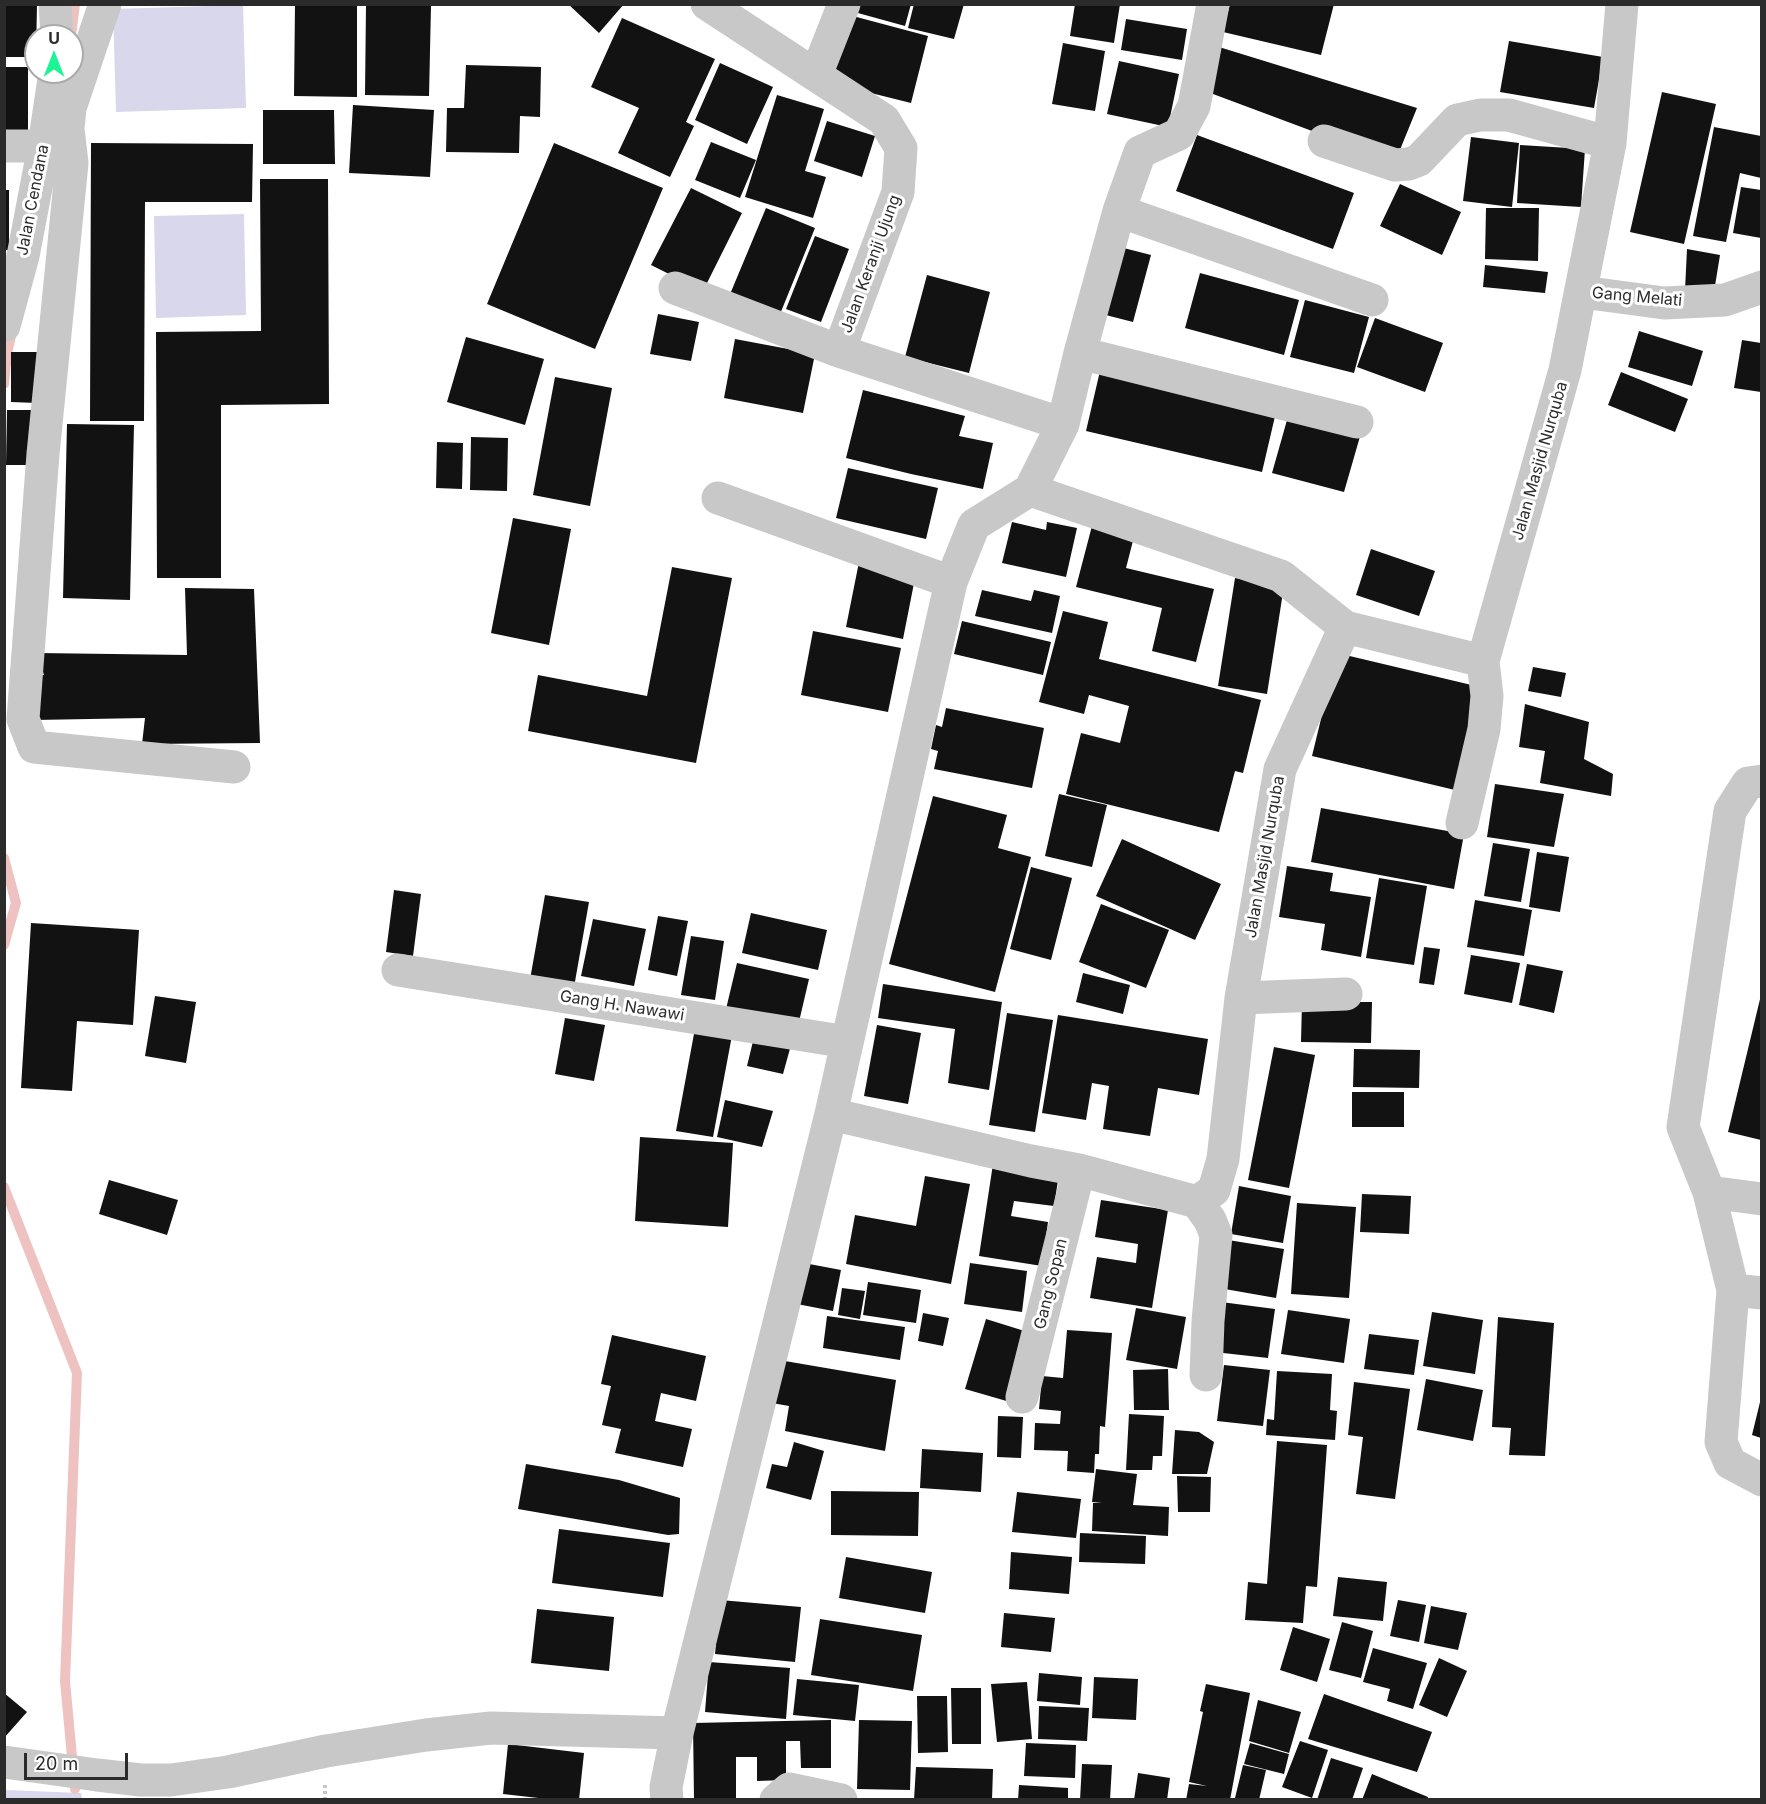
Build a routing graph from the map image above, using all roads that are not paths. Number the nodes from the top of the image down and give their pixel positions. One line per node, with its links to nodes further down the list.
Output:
1 (55, 4): 7 (street)
2 (105, 4): 29 (street)
3 (707, 4): 8 (street, Jalan Keranji Ujung)
4 (844, 4): 8 (street)
5 (1213, 4): 14 (street)
6 (1622, 4): 11 (street, Jalan Masjid Nurquba)
7 (56, 24)
8 (816, 75): 20 (street, Jalan Keranji Ujung)
9 (53, 84): 13 (street, Jalan Cendana)
10 (1324, 141): 11 (street)
11 (1610, 143): 17 (street, Jalan Masjid Nurquba)
12 (4, 146): 13 (street)
13 (44, 146): 19 (street, Jalan Cendana)
14 (1119, 211): 18 (street); 21 (street)
15 (1761, 287): 17 (street, Gang Melati)
16 (675, 288): 20 (street)
17 (1582, 292): 28 (street, Jalan Masjid Nurquba)
18 (1371, 300)
19 (4, 326)
20 (839, 351): 23 (street, Jalan Keranji Ujung)
21 (1080, 353): 22 (street); 23 (street)
22 (1357, 422)
23 (1063, 423): 24 (street)
24 (1030, 490): 26 (street); 27 (street)
25 (718, 498): 26 (street)
26 (951, 582): 35 (street)
27 (1345, 627): 28 (street); 34 (street, Jalan Masjid Nurquba)
28 (1483, 661): 31 (street)
29 (234, 767)
30 (1761, 781): 38 (street)
31 (1462, 823)
32 (398, 970): 35 (street, Gang H. Nawawi)
33 (1346, 994): 34 (street)
34 (1241, 998): 40 (street, Jalan Masjid Nurquba)
35 (847, 1042): 36 (street)
36 (831, 1114): 37 (street); 45 (street)
37 (1079, 1170): 40 (street); 43 (street, Gang Sopan)
38 (1709, 1192): 39 (street); 41 (street)
39 (1761, 1199)
40 (1197, 1202): 42 (street)
41 (1747, 1292): 44 (street)
42 (1206, 1375)
43 (1022, 1397)
44 (1761, 1480)
45 (677, 1733): 47 (street); 49 (street)
46 (4, 1762): 47 (street)
47 (171, 1780): 48 (street)
48 (146, 1800)
49 (667, 1800)
50 (776, 1800): 51 (street)
51 (841, 1800)

